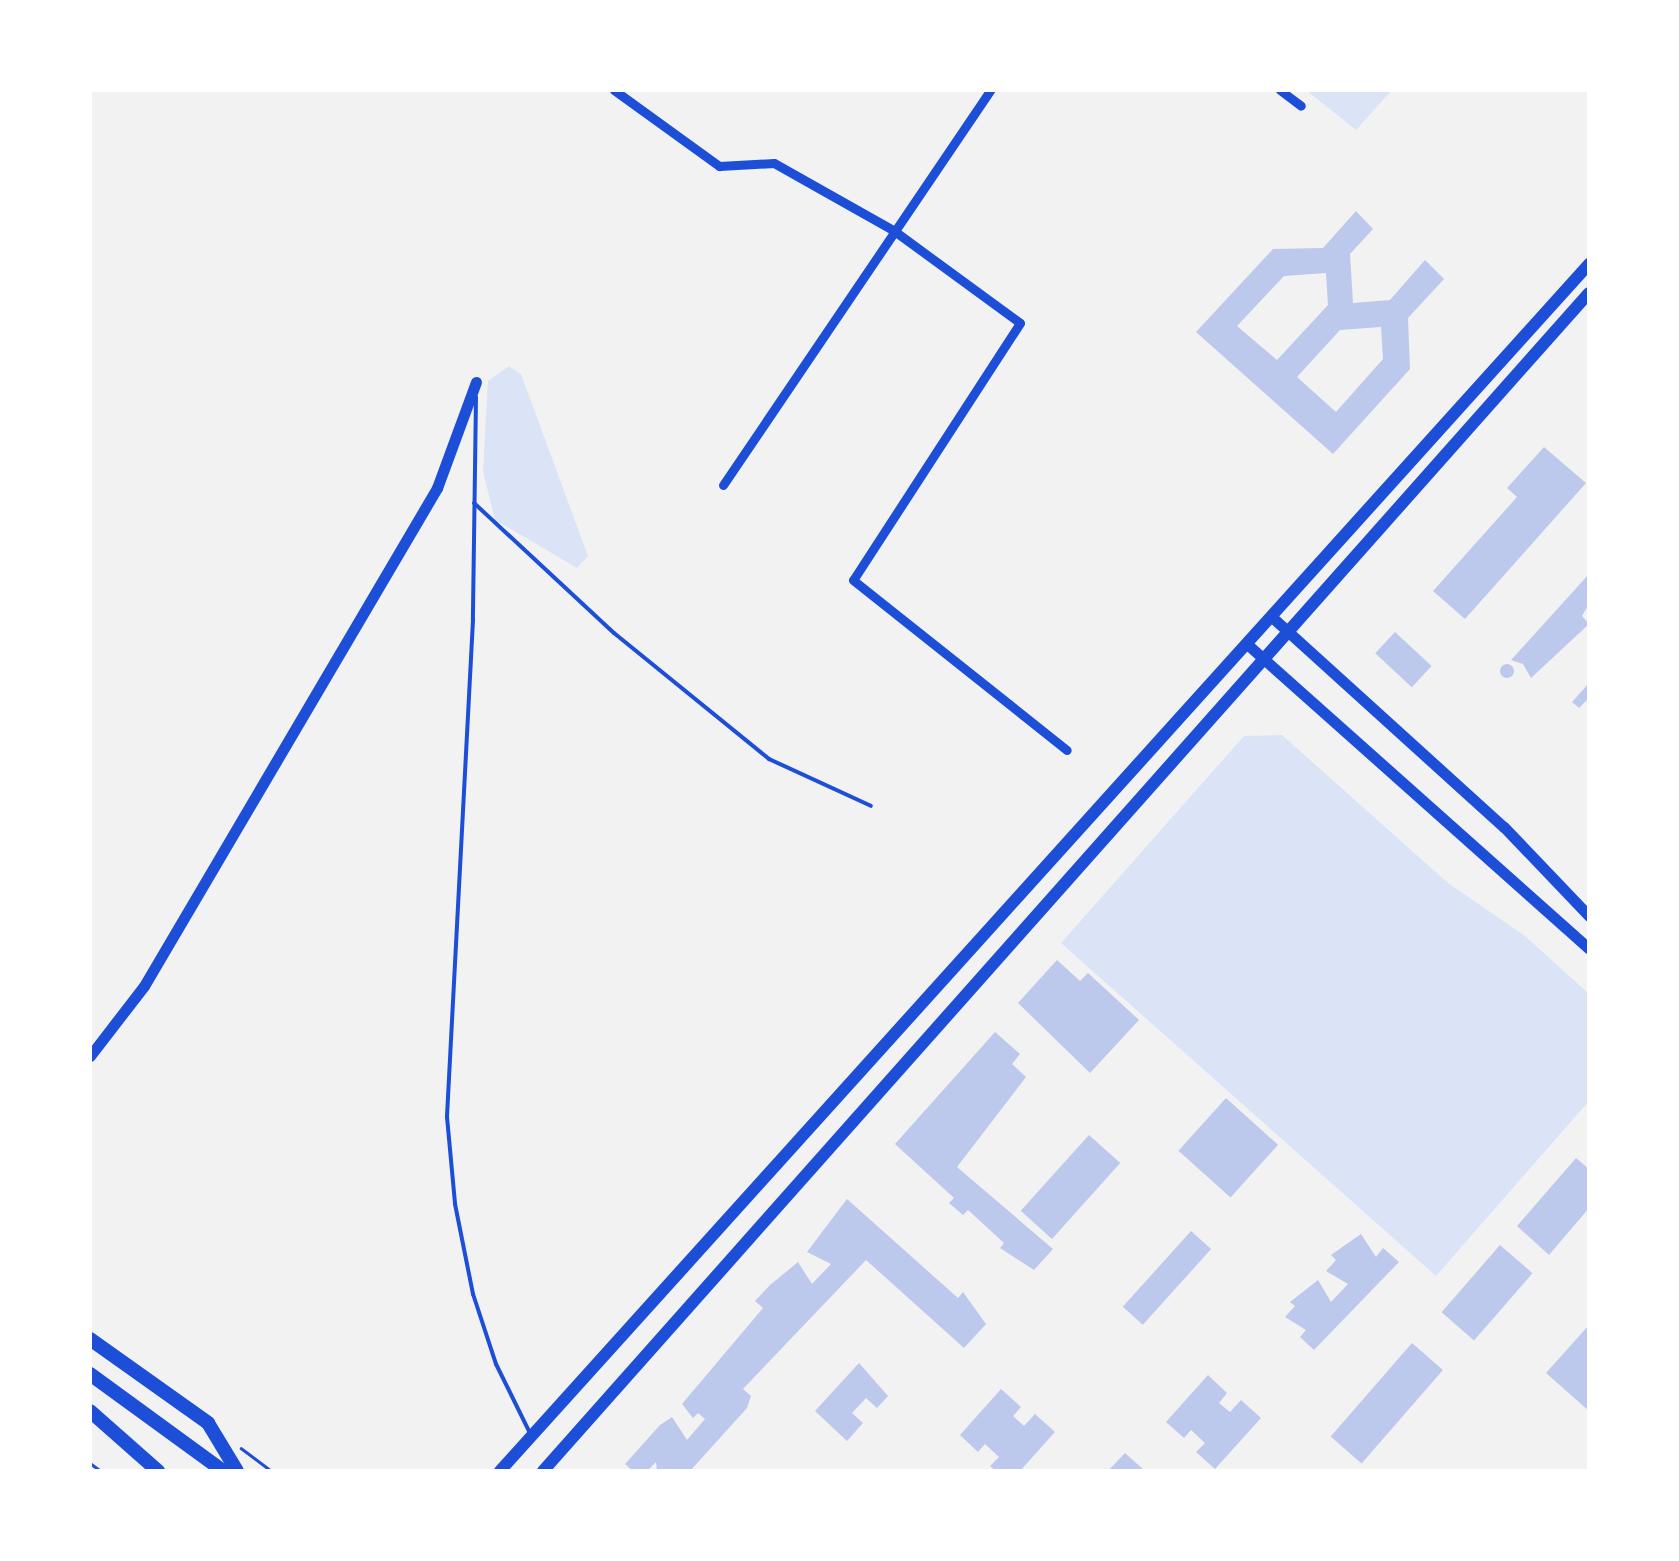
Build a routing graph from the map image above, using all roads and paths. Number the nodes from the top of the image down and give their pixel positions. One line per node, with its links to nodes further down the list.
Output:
1 (614, 90): 5 (street)
2 (990, 90): 5 (street)
3 (1280, 90): 4 (street)
4 (1301, 106)
5 (893, 230): 9 (street); 15 (street)
6 (1589, 264): 11 (main road)
7 (1589, 293): 12 (main road)
8 (476, 382): 10 (lane); 19 (street)
9 (723, 485)
10 (474, 503): 16 (lane); 23 (lane)
11 (1272, 617): 12 (street); 13 (main road)
12 (1287, 630): 14 (main road); 17 (street)
13 (1247, 644): 14 (street); 23 (main road)
14 (1264, 659): 18 (street); 25 (main road)
15 (1067, 750)
16 (871, 806)
17 (1589, 916)
18 (1589, 949)
19 (90, 1056)
20 (90, 1339): 29 (main road)
21 (90, 1374): 28 (main road)
22 (90, 1411): 27 (main road)
23 (531, 1436): 30 (main road)
24 (90, 1462): 26 (path)
25 (549, 1468)
26 (101, 1471)
27 (158, 1471)
28 (222, 1471)
29 (237, 1471)
30 (500, 1471)

